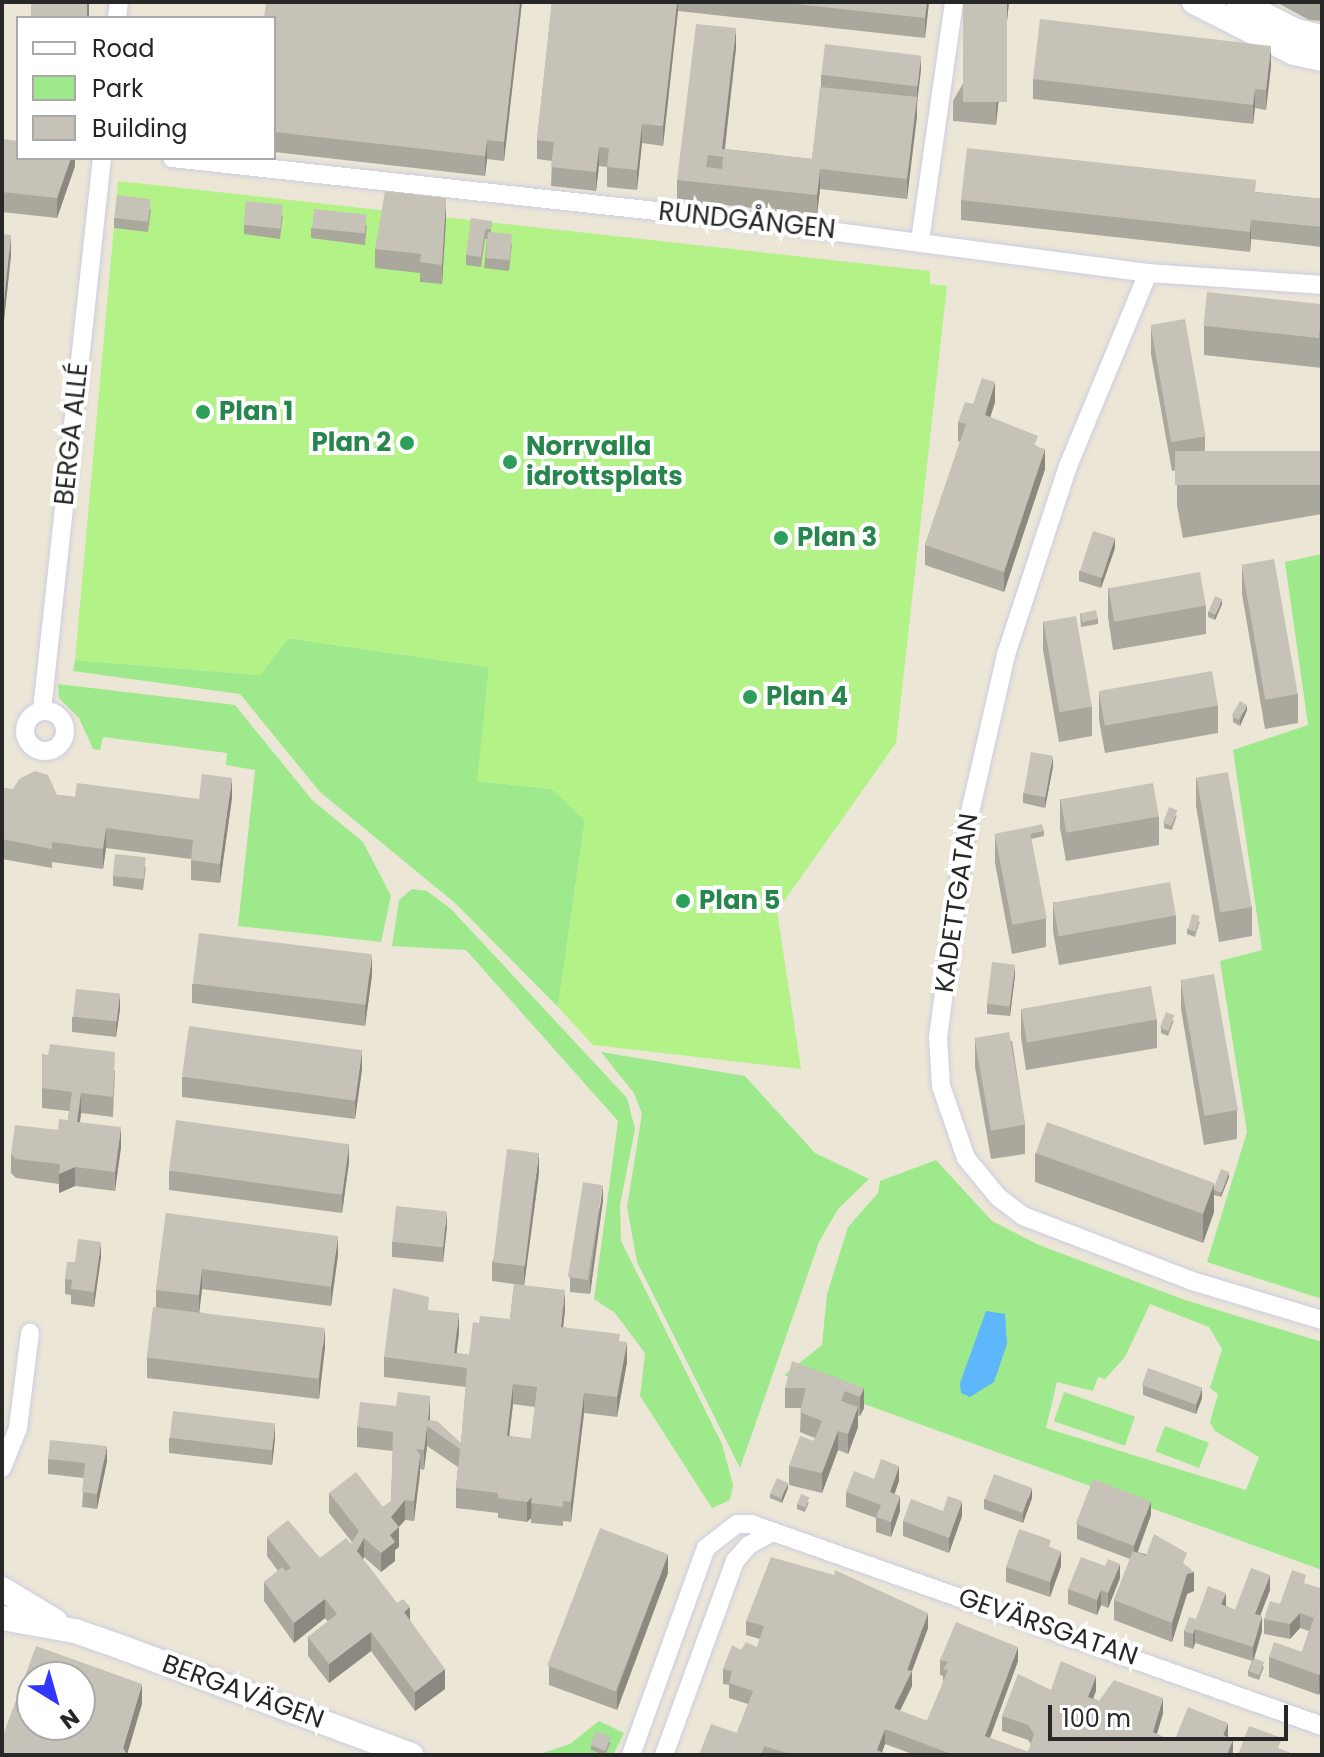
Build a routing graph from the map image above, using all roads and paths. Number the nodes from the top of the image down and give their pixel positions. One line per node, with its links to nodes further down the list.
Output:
1 (954, 2): 8 (street)
2 (1194, 2): 5 (street)
3 (1239, 2): 4 (street)
4 (1322, 37)
5 (1322, 59)
6 (102, 160): 11 (street, BERGA ALLÉ)
7 (190, 160): 8 (street, RUNDGÅNGEN)
8 (920, 241): 9 (street, RUNDGÅNGEN)
9 (1148, 273): 10 (street, RUNDGÅNGEN); 12 (street, KADETTGATAN)
10 (1322, 285)
11 (42, 710)
12 (1322, 1320)
13 (30, 1333): 14 (street)
14 (2, 1468)
15 (772, 1532): 19 (street, GEVÄRSGATAN); 21 (street, GEVÄRSGATAN); 22 (street)
16 (2, 1589): 18 (street, BERGAVÄGEN)
17 (2, 1618): 18 (street, BERGAVÄGEN)
18 (75, 1631): 20 (street, BERGAVÄGEN)
19 (1322, 1726)
20 (411, 1755)
21 (631, 1755)
22 (664, 1755)

